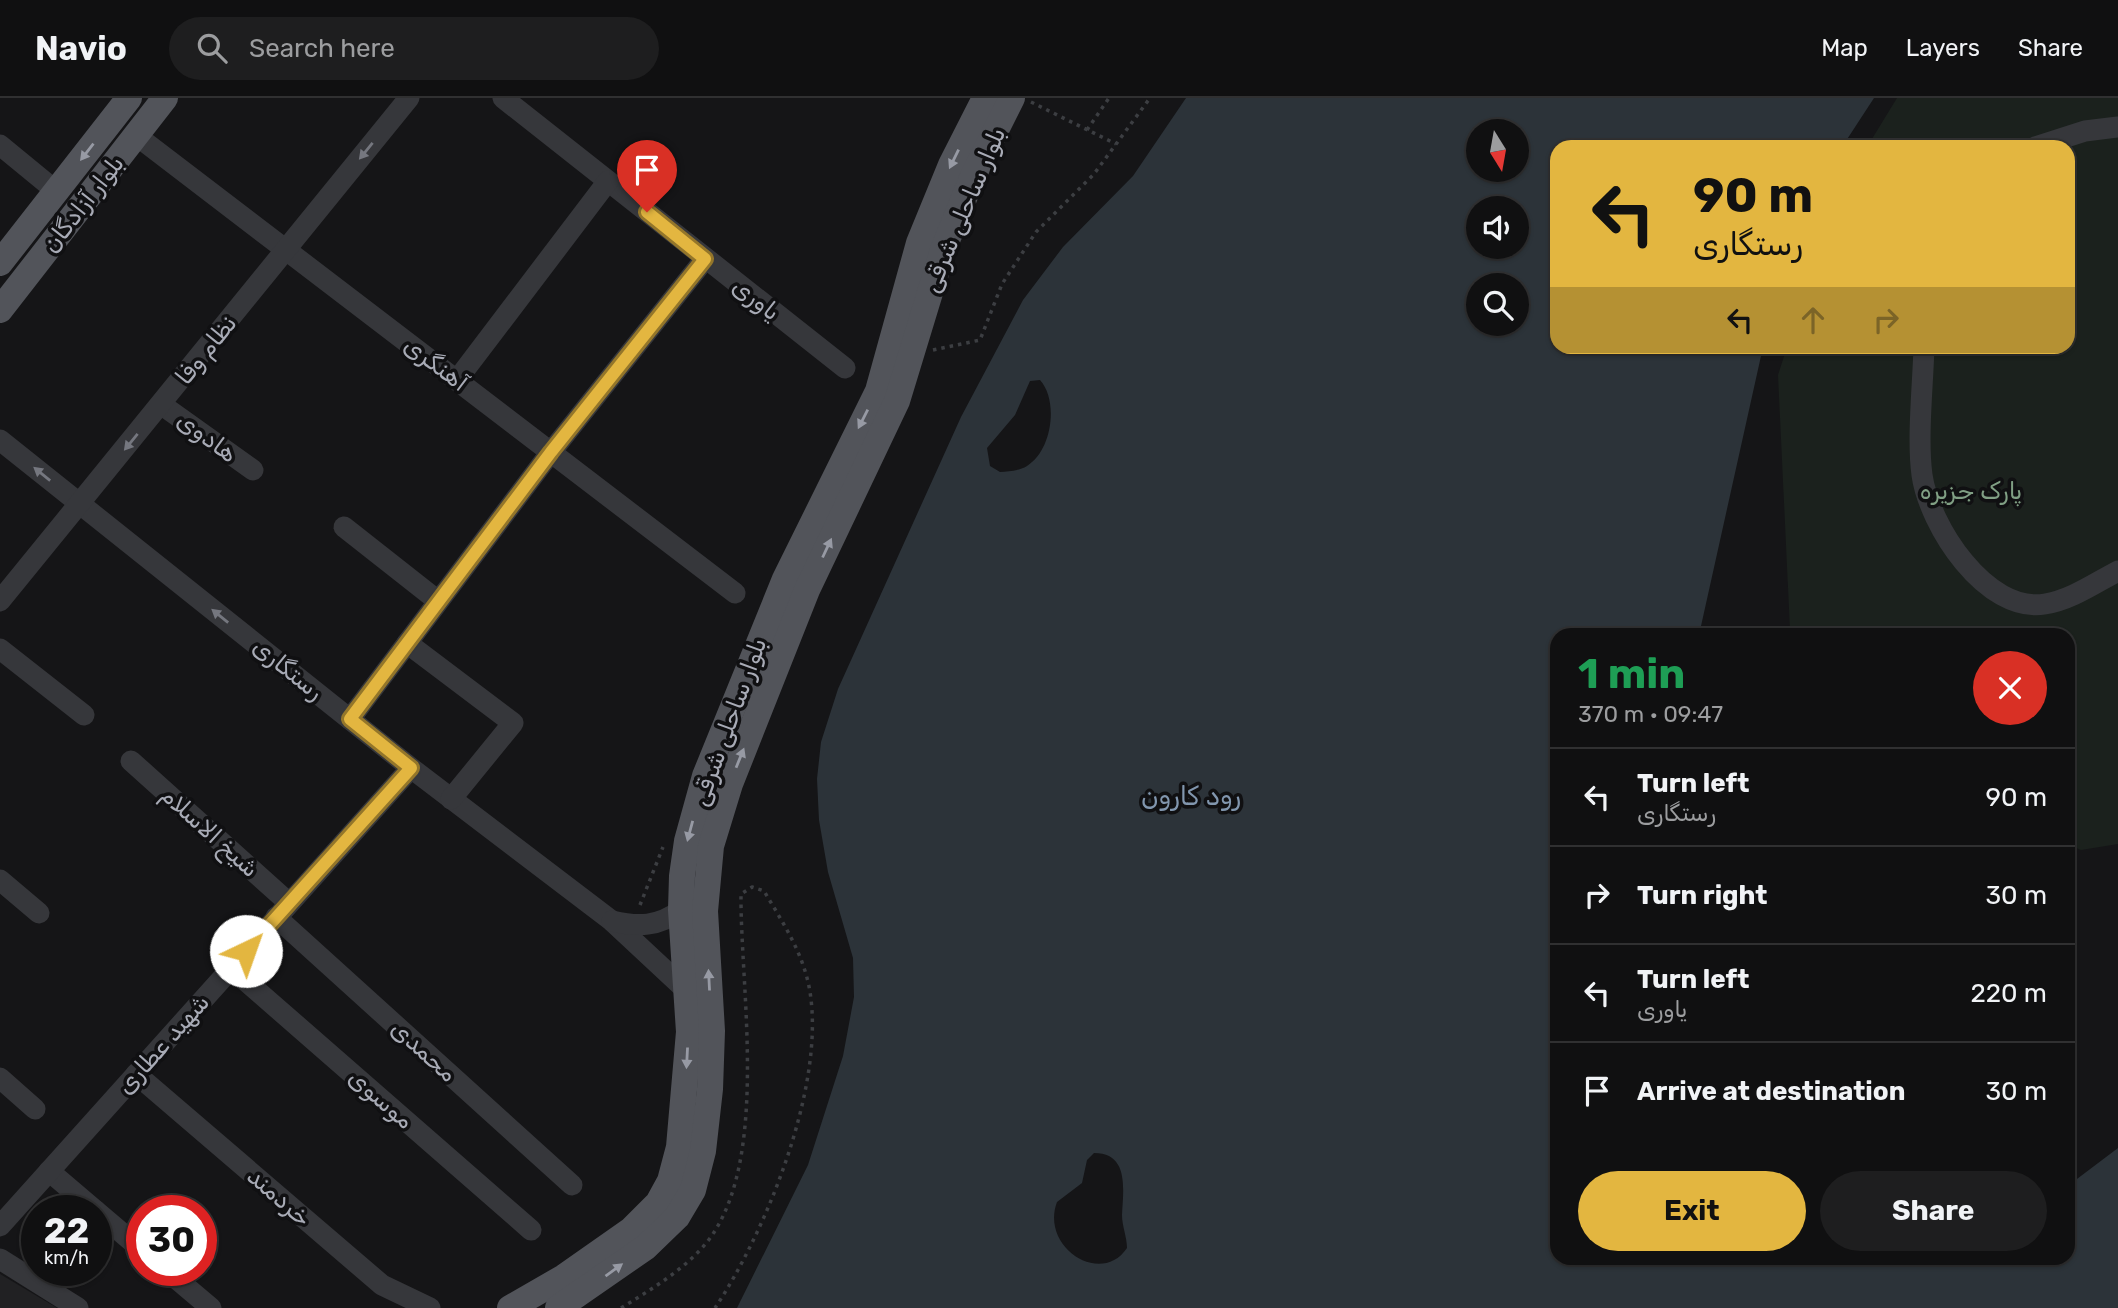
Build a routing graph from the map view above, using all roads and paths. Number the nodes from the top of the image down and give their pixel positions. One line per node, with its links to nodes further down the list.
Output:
1 (129, 98): 17 (main road, بلوار آزادگان, one-way to 17)
2 (165, 98): 12 (main road, بلوار آزادگان)
3 (409, 98): 18 (street, نظام وفا, one-way to 18)
4 (503, 98): 16 (street, یاوری)
5 (985, 98): 25 (main road, بلوار ساحلی شرقی, one-way to 25)
6 (1012, 98): 22 (main road, بلوار ساحلی شرقی)
7 (1023, 98): 11 (path)
8 (1108, 98): 11 (path)
9 (1150, 98): 14 (path)
10 (2118, 127): 13 (street)
11 (1087, 130): 14 (path)
12 (137, 136): 18 (street, آهنگری); 21 (main road, بلوار آزادگان)
13 (2057, 140)
14 (1116, 144): 22 (path)
15 (0, 145): 17 (street)
16 (608, 181): 19 (street, یاوری); 26 (street)
17 (56, 191): 20 (main road, بلوار آزادگان)
18 (287, 250): 26 (street, آهنگری); 27 (street, نظام وفا)
19 (705, 259): 24 (street, یاوری); 29 (street)
20 (0, 263)
21 (0, 310)
22 (911, 354): 25 (main road, بلوار ساحلی شرقی)
23 (1924, 354): 33 (street)
24 (845, 368)
25 (893, 378): 46 (main road, بلوار ساحلی شرقی, one-way to 46); 67 (main road, بلوار ساحلی شرقی, one-way to 25)
26 (457, 380): 29 (street, آهنگری)
27 (162, 405): 30 (street, هادوی); 31 (street, نظام وفا, one-way to 31)
28 (0, 440): 31 (street, رستگاری, one-way to 28)
29 (551, 452): 34 (street, آهنگری); 36 (street)
30 (253, 470)
31 (81, 504): 35 (street, نظام وفا); 40 (street, رستگاری, one-way to 31)
32 (344, 527): 36 (street)
33 (2118, 570)
34 (736, 593)
35 (0, 601)
36 (438, 601): 37 (street)
37 (407, 643): 40 (street); 43 (street)
38 (0, 649): 39 (street)
39 (84, 715)
40 (350, 719): 42 (street, رستگاری)
41 (131, 761): 45 (street, شیخ الاسلام)
42 (411, 768): 43 (street, رستگاری); 45 (street, شهید عطاری)
43 (451, 799): 48 (street, رستگاری)
44 (0, 880): 47 (street)
45 (282, 910): 49 (street, شهید عطاری); 55 (street, محمدی)
46 (681, 911): 48 (street); 50 (main road, بلوار ساحلی شرقی)
47 (39, 913)
48 (612, 920): 50 (street, رستگاری)
49 (231, 968): 51 (street, شهید عطاری); 59 (street, موسوی)
50 (686, 990): 66 (main road, بلوار ساحلی شرقی, one-way to 66)
51 (136, 1074): 54 (street, شهید عطاری); 65 (street, خردمند)
52 (0, 1078): 53 (street)
53 (35, 1109)
54 (49, 1171): 56 (street); 58 (street, شهید عطاری)
55 (572, 1185)
56 (77, 1195)
57 (112, 1225): 60 (street)
58 (0, 1226)
59 (531, 1230)
60 (126, 1236)
61 (0, 1259): 63 (street)
62 (185, 1286): 64 (street)
63 (78, 1308)
64 (211, 1308)
65 (430, 1308)
66 (510, 1308)
67 (558, 1308)
68 (621, 1308): 69 (path)
69 (715, 1308)

